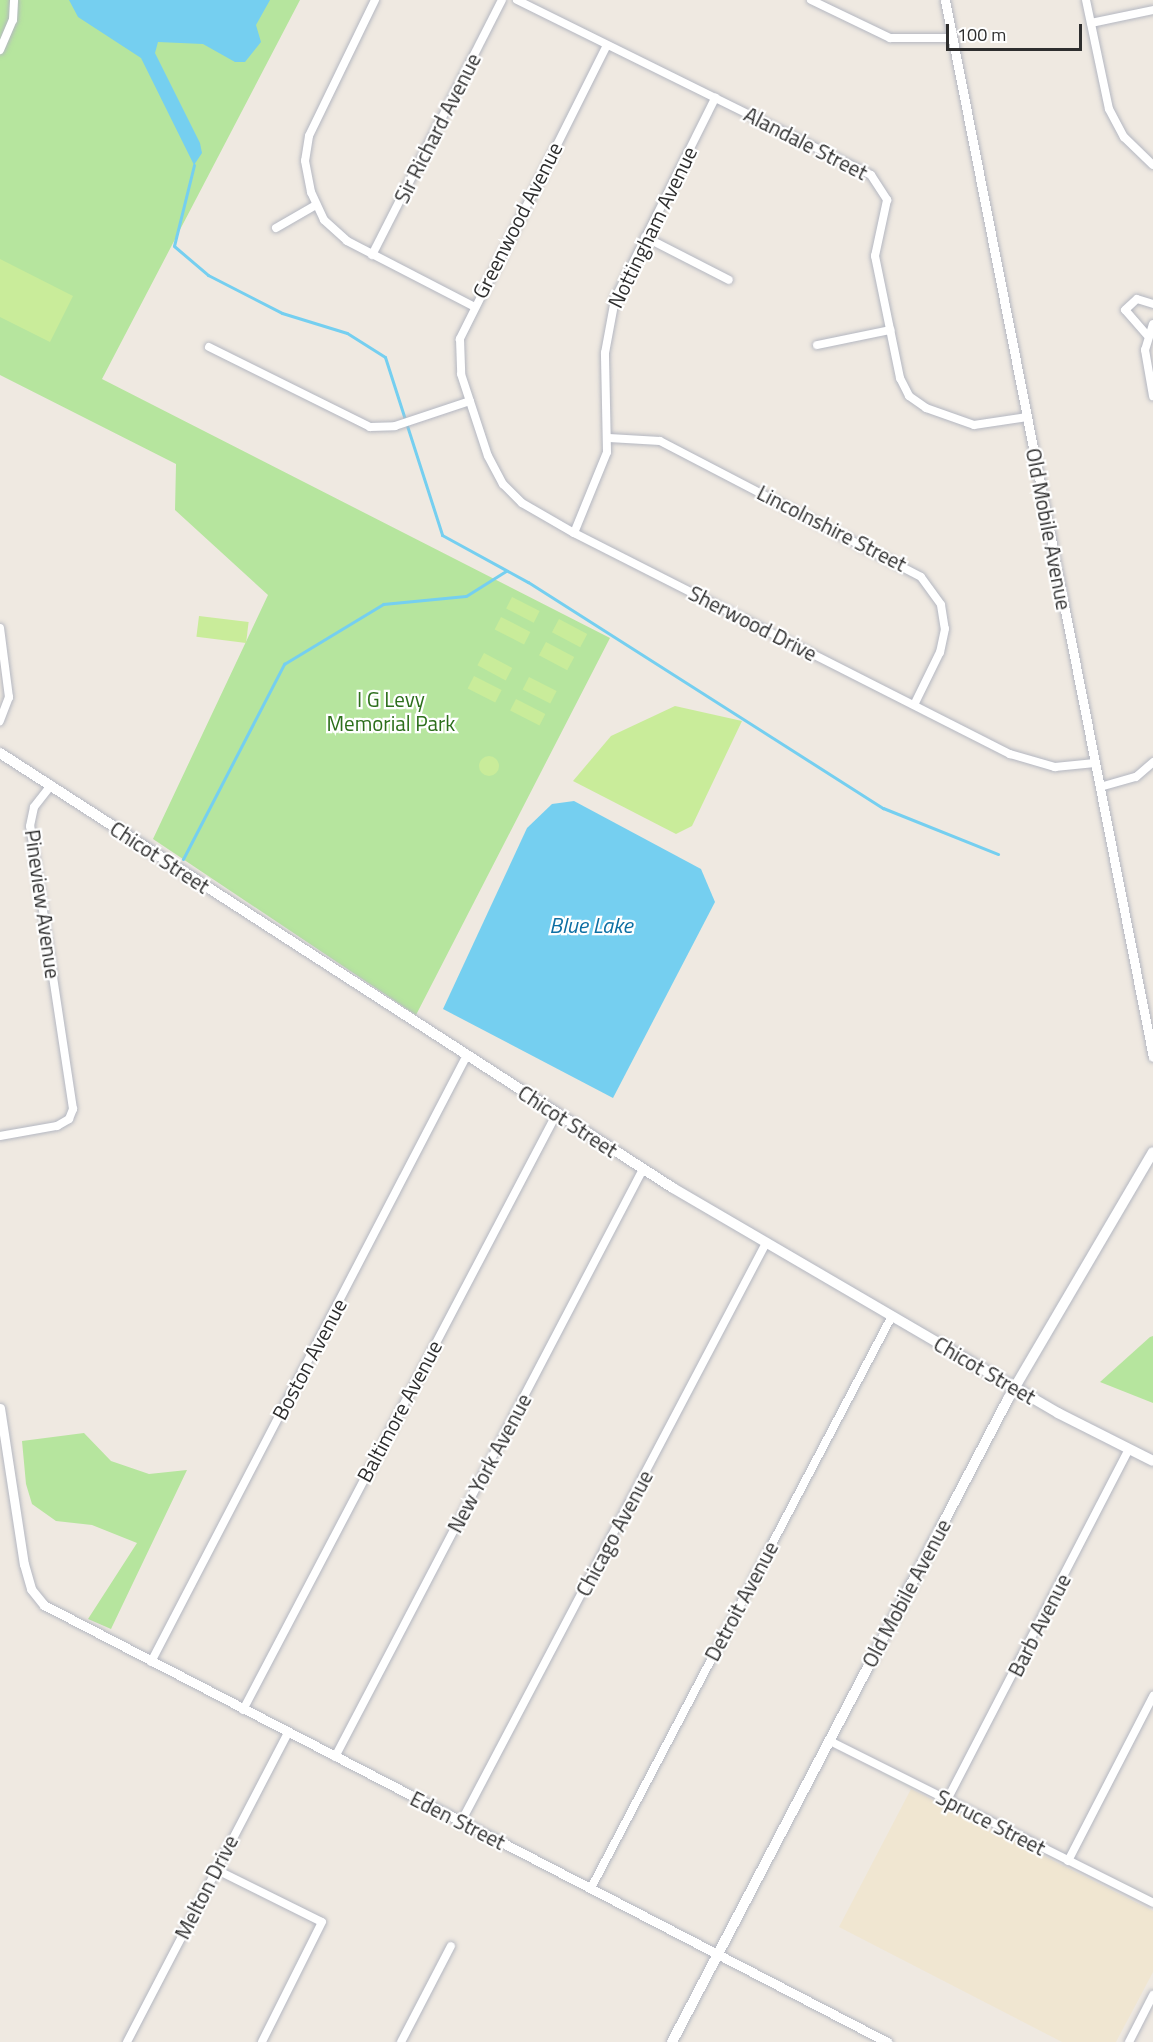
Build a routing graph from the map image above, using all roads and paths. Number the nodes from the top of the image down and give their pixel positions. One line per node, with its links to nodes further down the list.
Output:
1 (14, 0): 12 (street)
2 (375, 0): 15 (street)
3 (502, 0): 18 (street, Sir Richard Avenue)
4 (516, 0): 11 (street, Alandale Street)
5 (811, 0): 10 (street)
6 (945, 0): 10 (street, Old Mobile Avenue)
7 (1086, 0): 9 (street)
8 (1153, 9): 9 (street)
9 (1091, 23): 14 (street)
10 (953, 38): 29 (street, Old Mobile Avenue)
11 (607, 45): 13 (street, Alandale Street); 21 (street, Greenwood Avenue)
12 (0, 50)
13 (715, 98): 17 (street, Nottingham Avenue); 23 (street, Alandale Street)
14 (1153, 165)
15 (316, 205): 16 (street); 18 (street)
16 (276, 228)
17 (645, 237): 19 (street); 30 (street, Nottingham Avenue)
18 (372, 255): 21 (street)
19 (729, 280)
20 (1153, 304): 24 (street)
21 (473, 306): 28 (street, Greenwood Avenue)
22 (1153, 324): 24 (street)
23 (890, 330): 25 (street); 29 (street, Alandale Street)
24 (1147, 335): 27 (street)
25 (817, 345)
26 (209, 347): 28 (street)
27 (1153, 396)
28 (470, 401): 31 (street, Sherwood Drive)
29 (1027, 417): 37 (street, Old Mobile Avenue)
30 (609, 438): 31 (street, Nottingham Avenue); 33 (street, Lincolnshire Street)
31 (574, 533): 33 (street, Sherwood Drive)
32 (0, 628): 34 (street)
33 (914, 705): 37 (street, Sherwood Drive)
34 (0, 721)
35 (0, 753): 38 (main road, Chicot Street)
36 (1153, 762): 39 (street)
37 (1095, 763): 39 (street, Old Mobile Avenue)
38 (51, 785): 40 (main road, Chicot Street); 43 (street, Pineview Avenue)
39 (1100, 787): 41 (street, Old Mobile Avenue)
40 (467, 1056): 42 (main road, Chicot Street); 52 (street, Boston Avenue)
41 (1153, 1057)
42 (557, 1113): 45 (main road, Chicot Street); 54 (street, Baltimore Avenue)
43 (0, 1136)
44 (1153, 1152): 48 (main road, Old Mobile Avenue)
45 (643, 1169): 46 (main road, Chicot Street); 57 (street, New York Avenue)
46 (766, 1243): 47 (main road, Chicot Street); 59 (street, Chicago Avenue)
47 (892, 1316): 48 (main road, Chicot Street); 62 (street, Detroit Avenue)
48 (1014, 1388): 50 (main road, Chicot Street); 56 (main road, Old Mobile Avenue)
49 (0, 1408): 52 (street, Eden Street)
50 (1129, 1449): 51 (main road, Chicot Street); 58 (street, Barb Avenue)
51 (1153, 1461)
52 (151, 1662): 54 (street, Eden Street)
53 (1153, 1696): 60 (street)
54 (243, 1710): 55 (street, Eden Street)
55 (288, 1733): 57 (street, Eden Street); 61 (street, Melton Drive)
56 (830, 1741): 58 (street, Spruce Street); 65 (main road, Old Mobile Avenue)
57 (335, 1757): 59 (street, Eden Street)
58 (947, 1800): 60 (street, Spruce Street)
59 (461, 1822): 62 (street, Eden Street)
60 (1068, 1861): 63 (street, Spruce Street)
61 (215, 1869): 67 (street, Melton Drive); 68 (street)
62 (591, 1888): 65 (street, Eden Street)
63 (1153, 1904)
64 (451, 1946): 69 (street)
65 (718, 1954): 70 (main road, Old Mobile Avenue); 71 (street, Eden Street)
66 (1153, 1995): 72 (street)
67 (127, 2042)
68 (262, 2042)
69 (401, 2042)
70 (672, 2042)
71 (887, 2042)
72 (1129, 2042)

